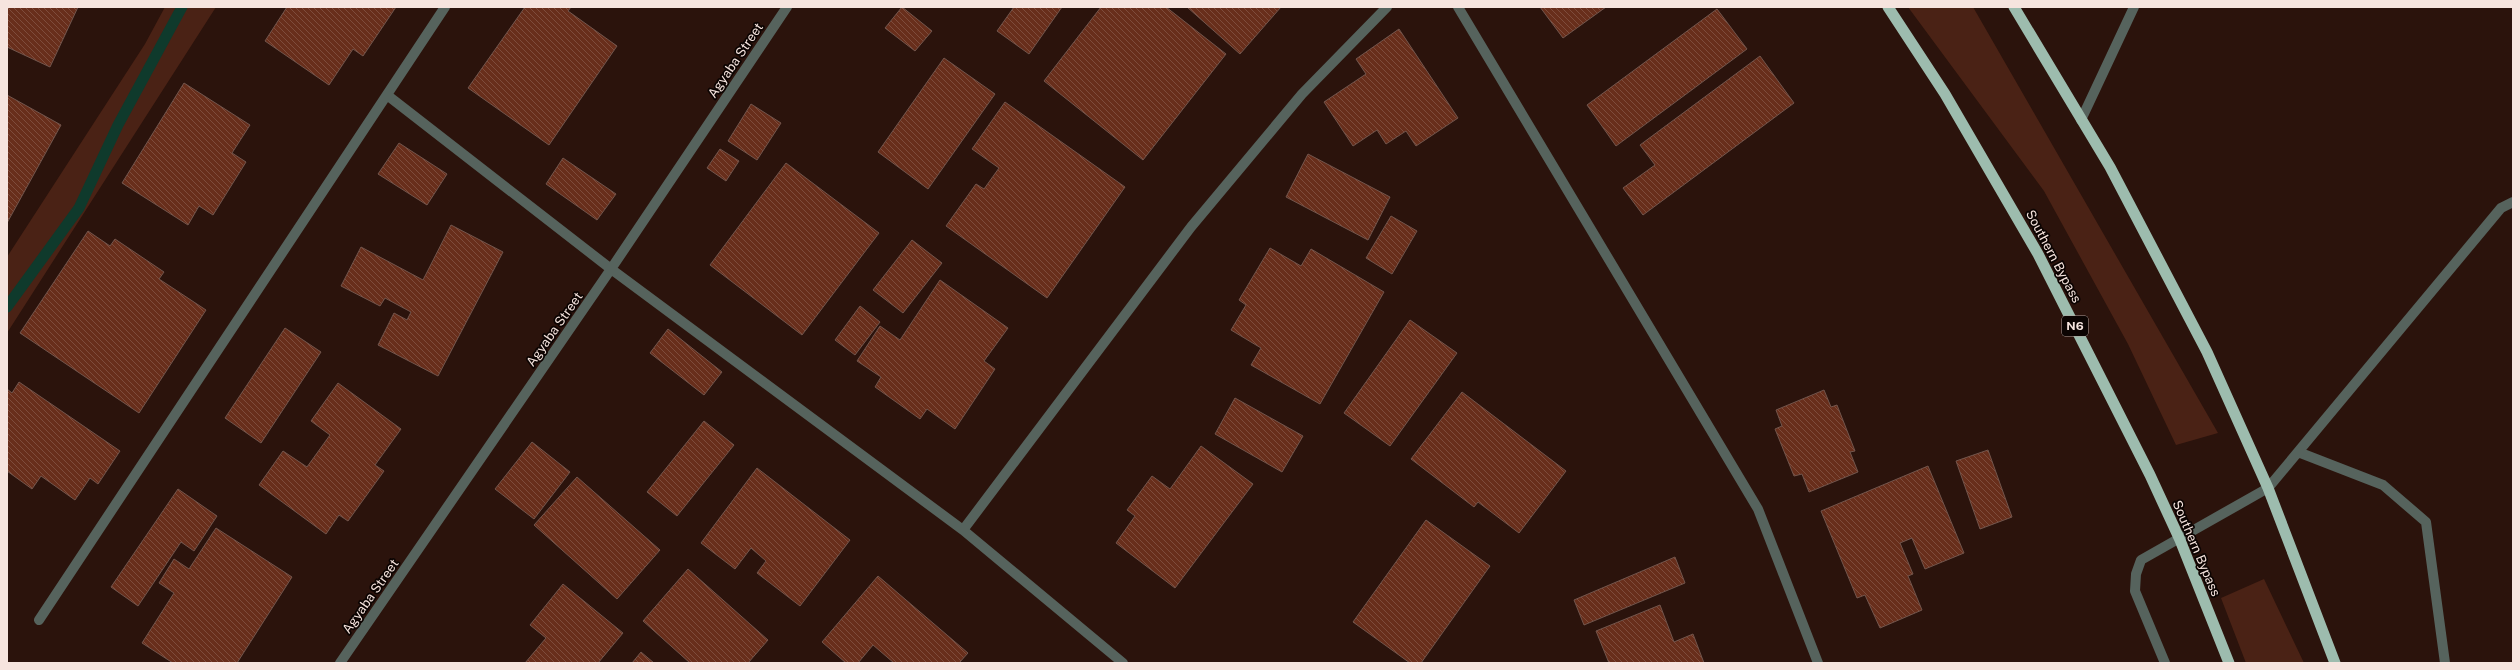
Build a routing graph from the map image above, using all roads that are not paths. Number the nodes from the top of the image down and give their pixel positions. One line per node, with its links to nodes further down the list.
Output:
1 (445, 7): 8 (street)
2 (787, 7): 11 (street, Agyaba Street)
3 (1387, 7): 14 (street)
4 (1458, 7): 19 (street)
5 (1888, 7): 15 (highway, Southern Bypass / N6)
6 (2014, 7): 9 (highway)
7 (2134, 7): 9 (street)
8 (387, 95): 11 (street); 16 (street)
9 (2081, 120): 13 (highway)
10 (2513, 202): 12 (street)
11 (611, 269): 14 (street); 17 (street, Agyaba Street)
12 (2298, 452): 13 (street); 23 (street)
13 (2268, 488): 15 (street); 22 (highway)
14 (963, 530): 18 (street)
15 (2180, 540): 20 (street); 21 (highway, Southern Bypass / N6)
16 (39, 620)
17 (340, 663)
18 (1123, 663)
19 (1818, 663)
20 (2165, 663)
21 (2229, 663)
22 (2335, 663)
23 (2445, 663)

